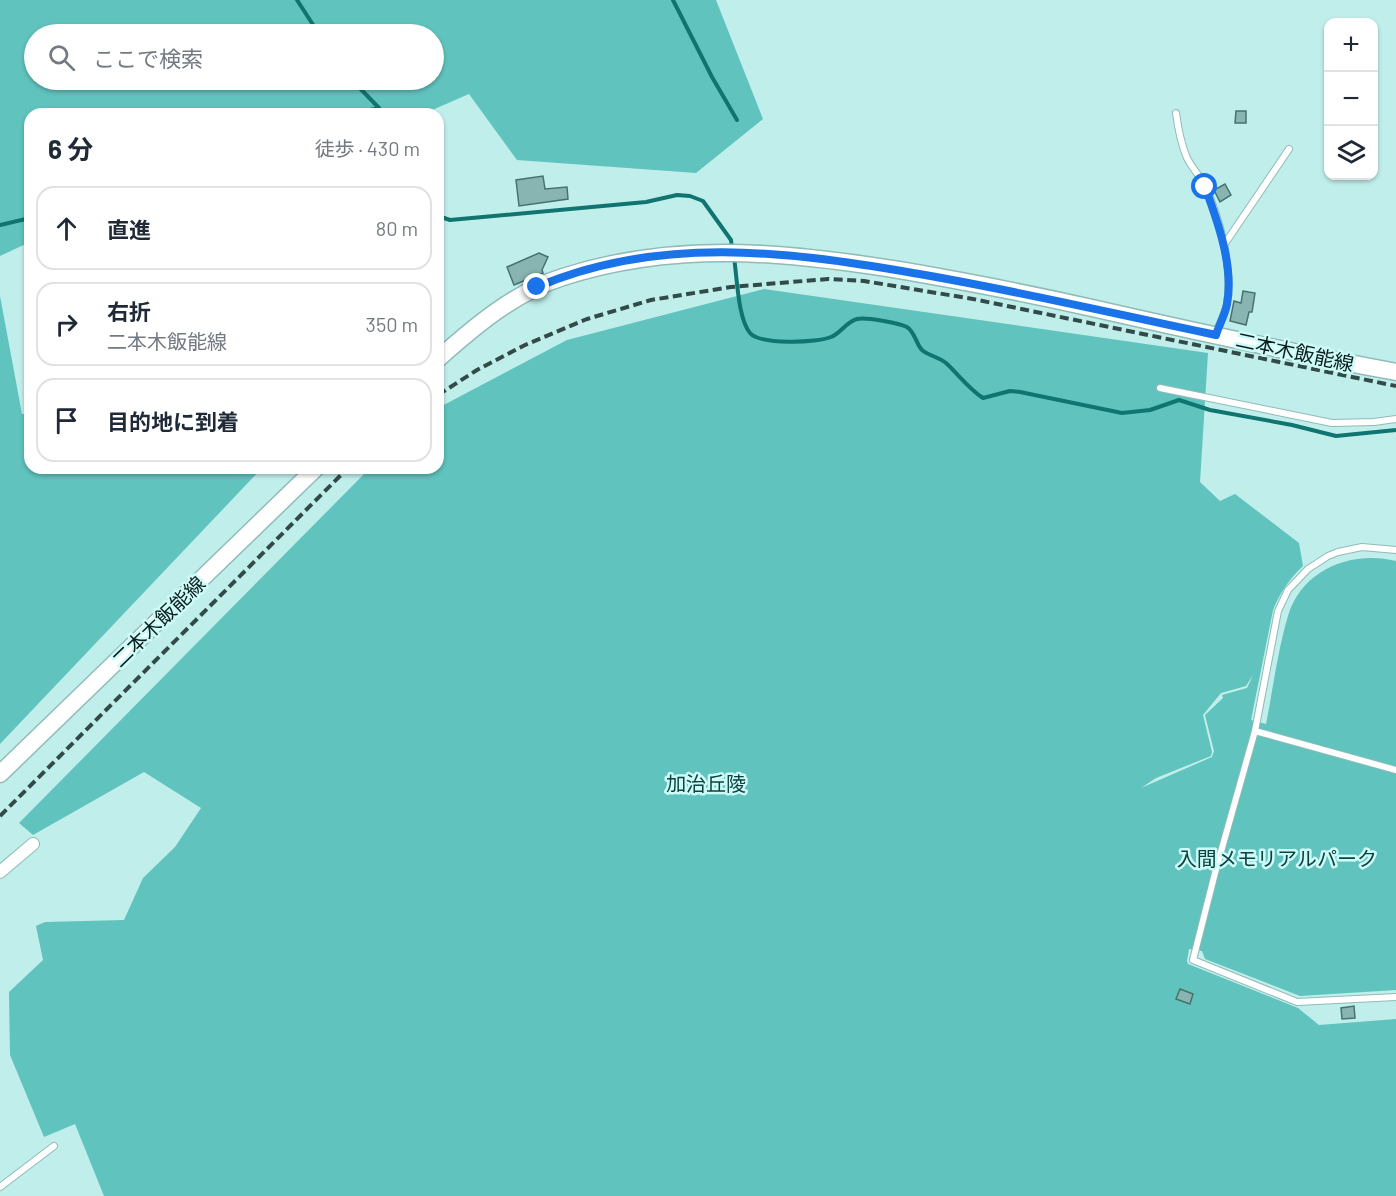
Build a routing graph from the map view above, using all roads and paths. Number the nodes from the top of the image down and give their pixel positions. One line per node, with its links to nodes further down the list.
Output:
1 (1176, 113): 3 (lane)
2 (1289, 148): 3 (lane)
3 (1224, 245): 4 (lane)
4 (1216, 335): 5 (main road, 二本木飯能線); 6 (main road, 二本木飯能線)
5 (444, 354)
6 (1396, 372)
7 (1160, 388): 8 (lane)
8 (1396, 419)
9 (310, 474): 13 (main road, 二本木飯能線)
10 (1396, 550): 11 (lane)
11 (1255, 731): 12 (lane); 16 (lane)
12 (1396, 770)
13 (0, 774)
14 (33, 844): 15 (street)
15 (0, 872)
16 (1396, 997)
17 (54, 1146): 18 (lane)
18 (0, 1187)

